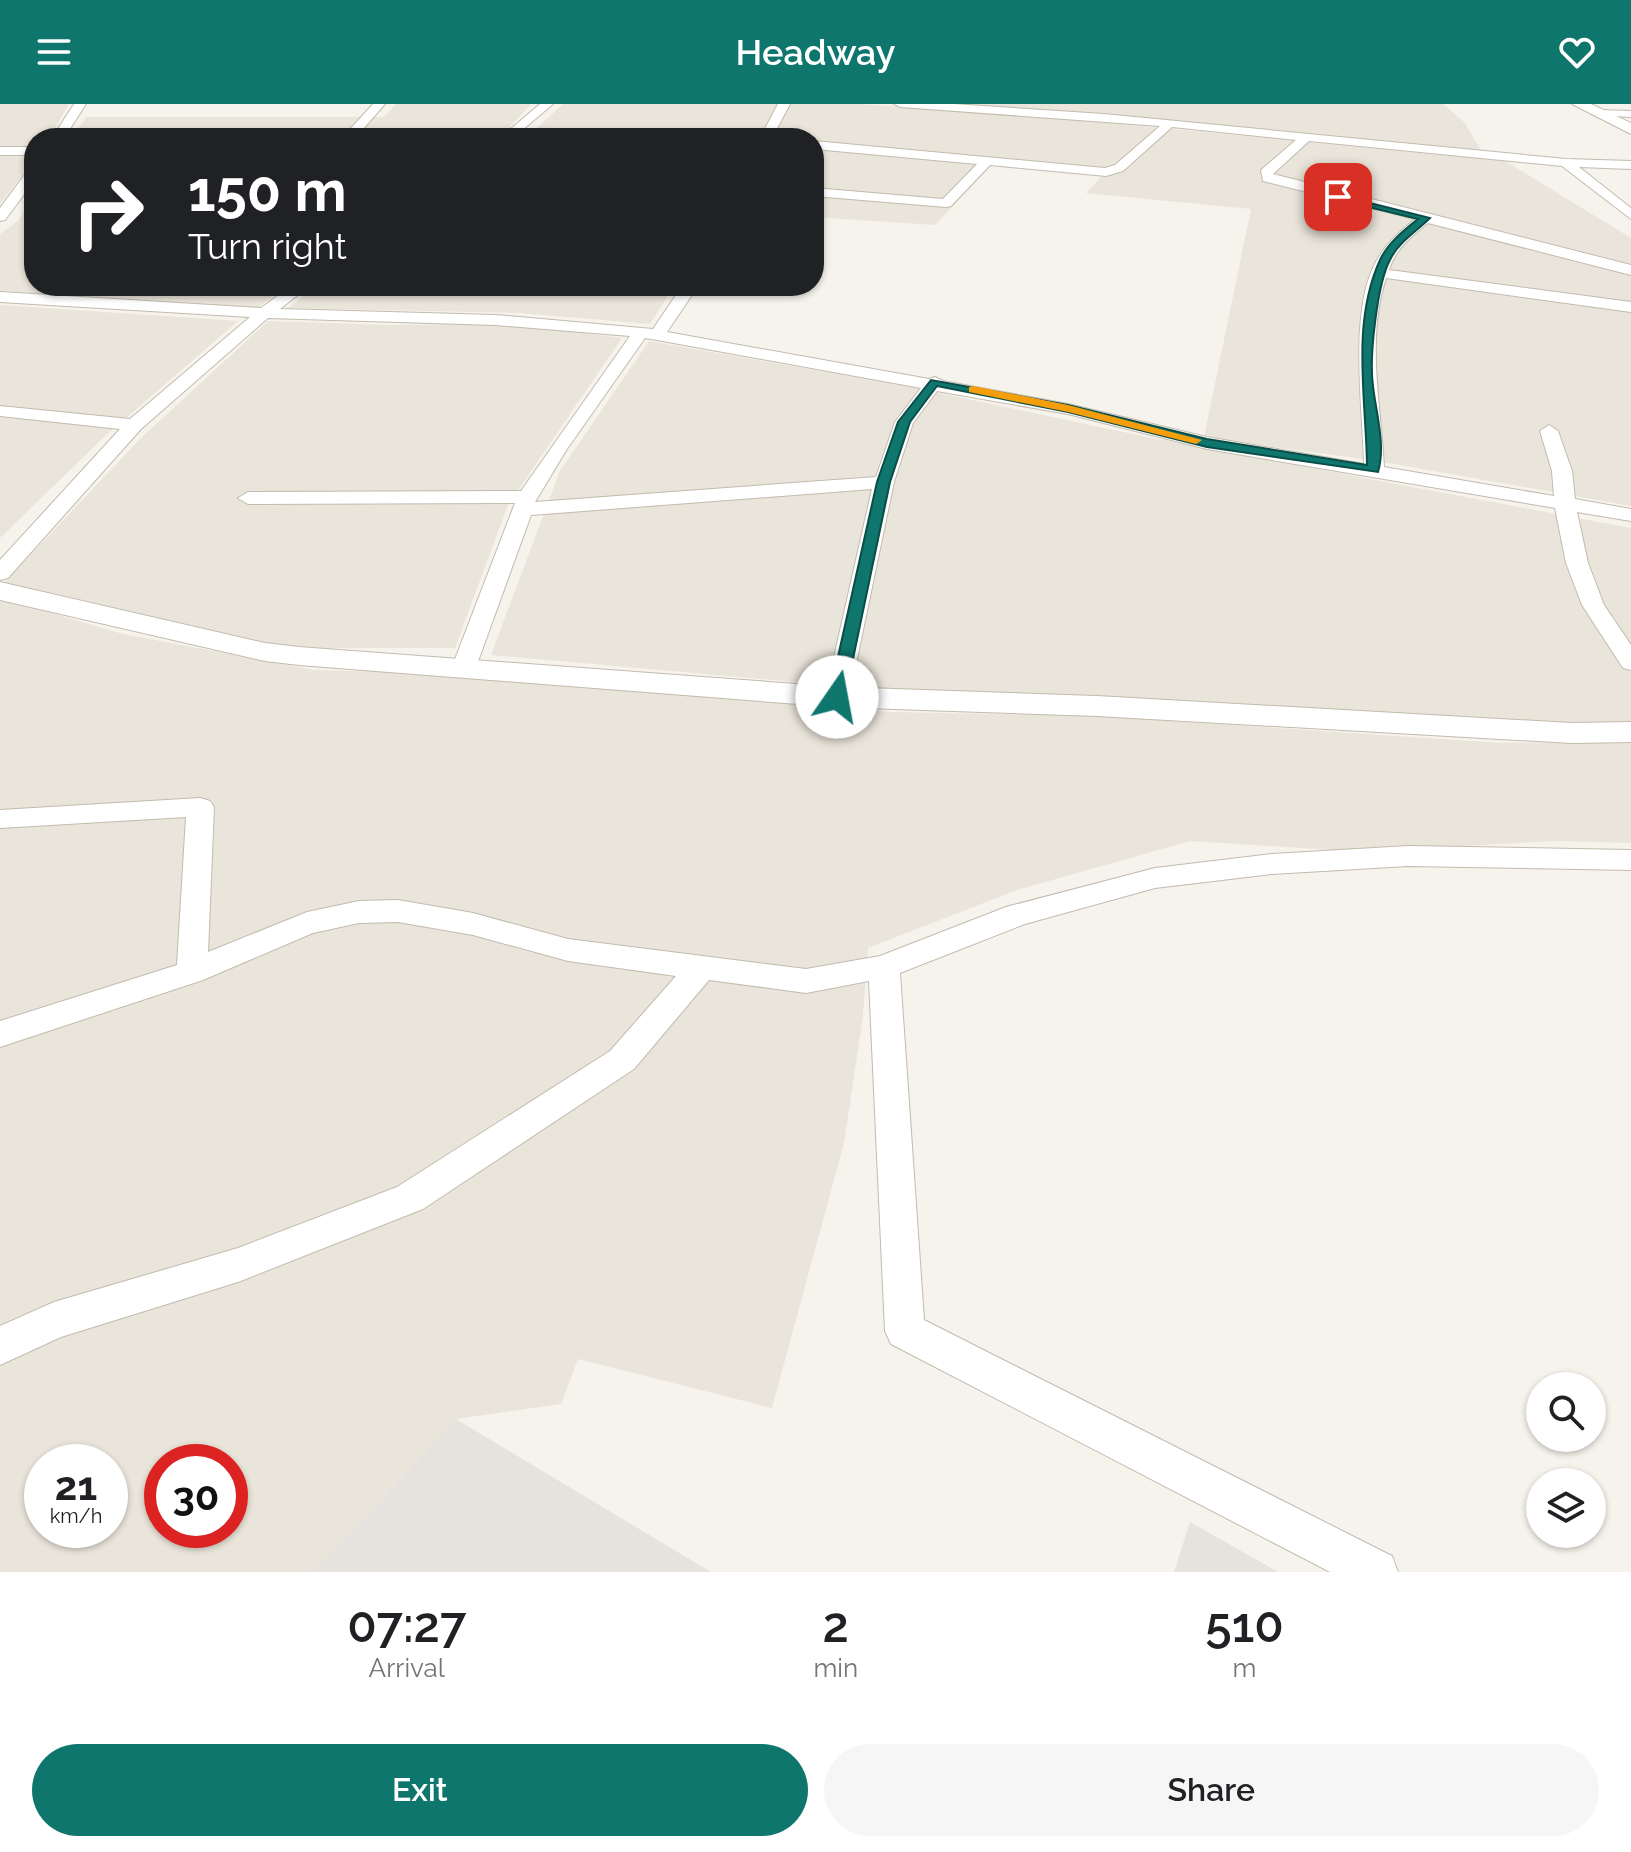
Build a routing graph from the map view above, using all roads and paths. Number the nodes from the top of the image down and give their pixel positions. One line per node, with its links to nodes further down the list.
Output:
1 (80, 104): 13 (street)
2 (379, 104): 14 (street)
3 (547, 104): 15 (street)
4 (784, 104): 16 (street)
5 (900, 104): 8 (street)
6 (1114, 104): 11 (street)
7 (1579, 104): 9 (street)
8 (960, 106): 11 (street)
9 (1600, 113): 10 (street); 17 (street)
10 (1631, 114)
11 (1104, 117): 12 (street)
12 (1170, 123): 18 (street); 22 (street)
13 (64, 128)
14 (357, 128)
15 (518, 128)
16 (771, 128)
17 (1631, 129)
18 (1306, 137): 23 (street); 29 (street)
19 (824, 146): 22 (street)
20 (0, 151): 21 (street)
21 (24, 151)
22 (988, 160): 26 (street)
23 (1566, 163): 24 (street); 28 (street)
24 (1631, 165)
25 (24, 187): 27 (street)
26 (824, 193)
27 (6, 214)
28 (1631, 215)
29 (1425, 218): 30 (street); 31 (street)
30 (1631, 270)
31 (1380, 273): 35 (street); 42 (street)
32 (287, 296): 36 (street)
33 (681, 296): 37 (street)
34 (0, 297): 36 (street)
35 (1631, 307)
36 (264, 313): 37 (street); 40 (street)
37 (649, 333): 38 (street); 45 (street)
38 (935, 382): 42 (street); 43 (street)
39 (0, 411): 40 (street)
40 (134, 425): 48 (street)
41 (1549, 431): 46 (street)
42 (1374, 469): 46 (street)
43 (884, 482): 45 (street); 52 (street)
44 (248, 498): 45 (street)
45 (525, 503): 51 (street)
46 (1565, 506): 47 (street); 50 (street)
47 (1631, 515)
48 (0, 573)
49 (0, 591): 51 (street)
50 (1631, 663)
51 (464, 667): 52 (street)
52 (837, 697): 53 (street)
53 (1631, 732)
54 (0, 819): 58 (street)
55 (1631, 860): 56 (street)
56 (884, 967): 57 (street); 61 (street)
57 (701, 968): 58 (street); 60 (street)
58 (192, 972): 59 (street)
59 (0, 1034)
60 (0, 1346)
61 (1376, 1572)

